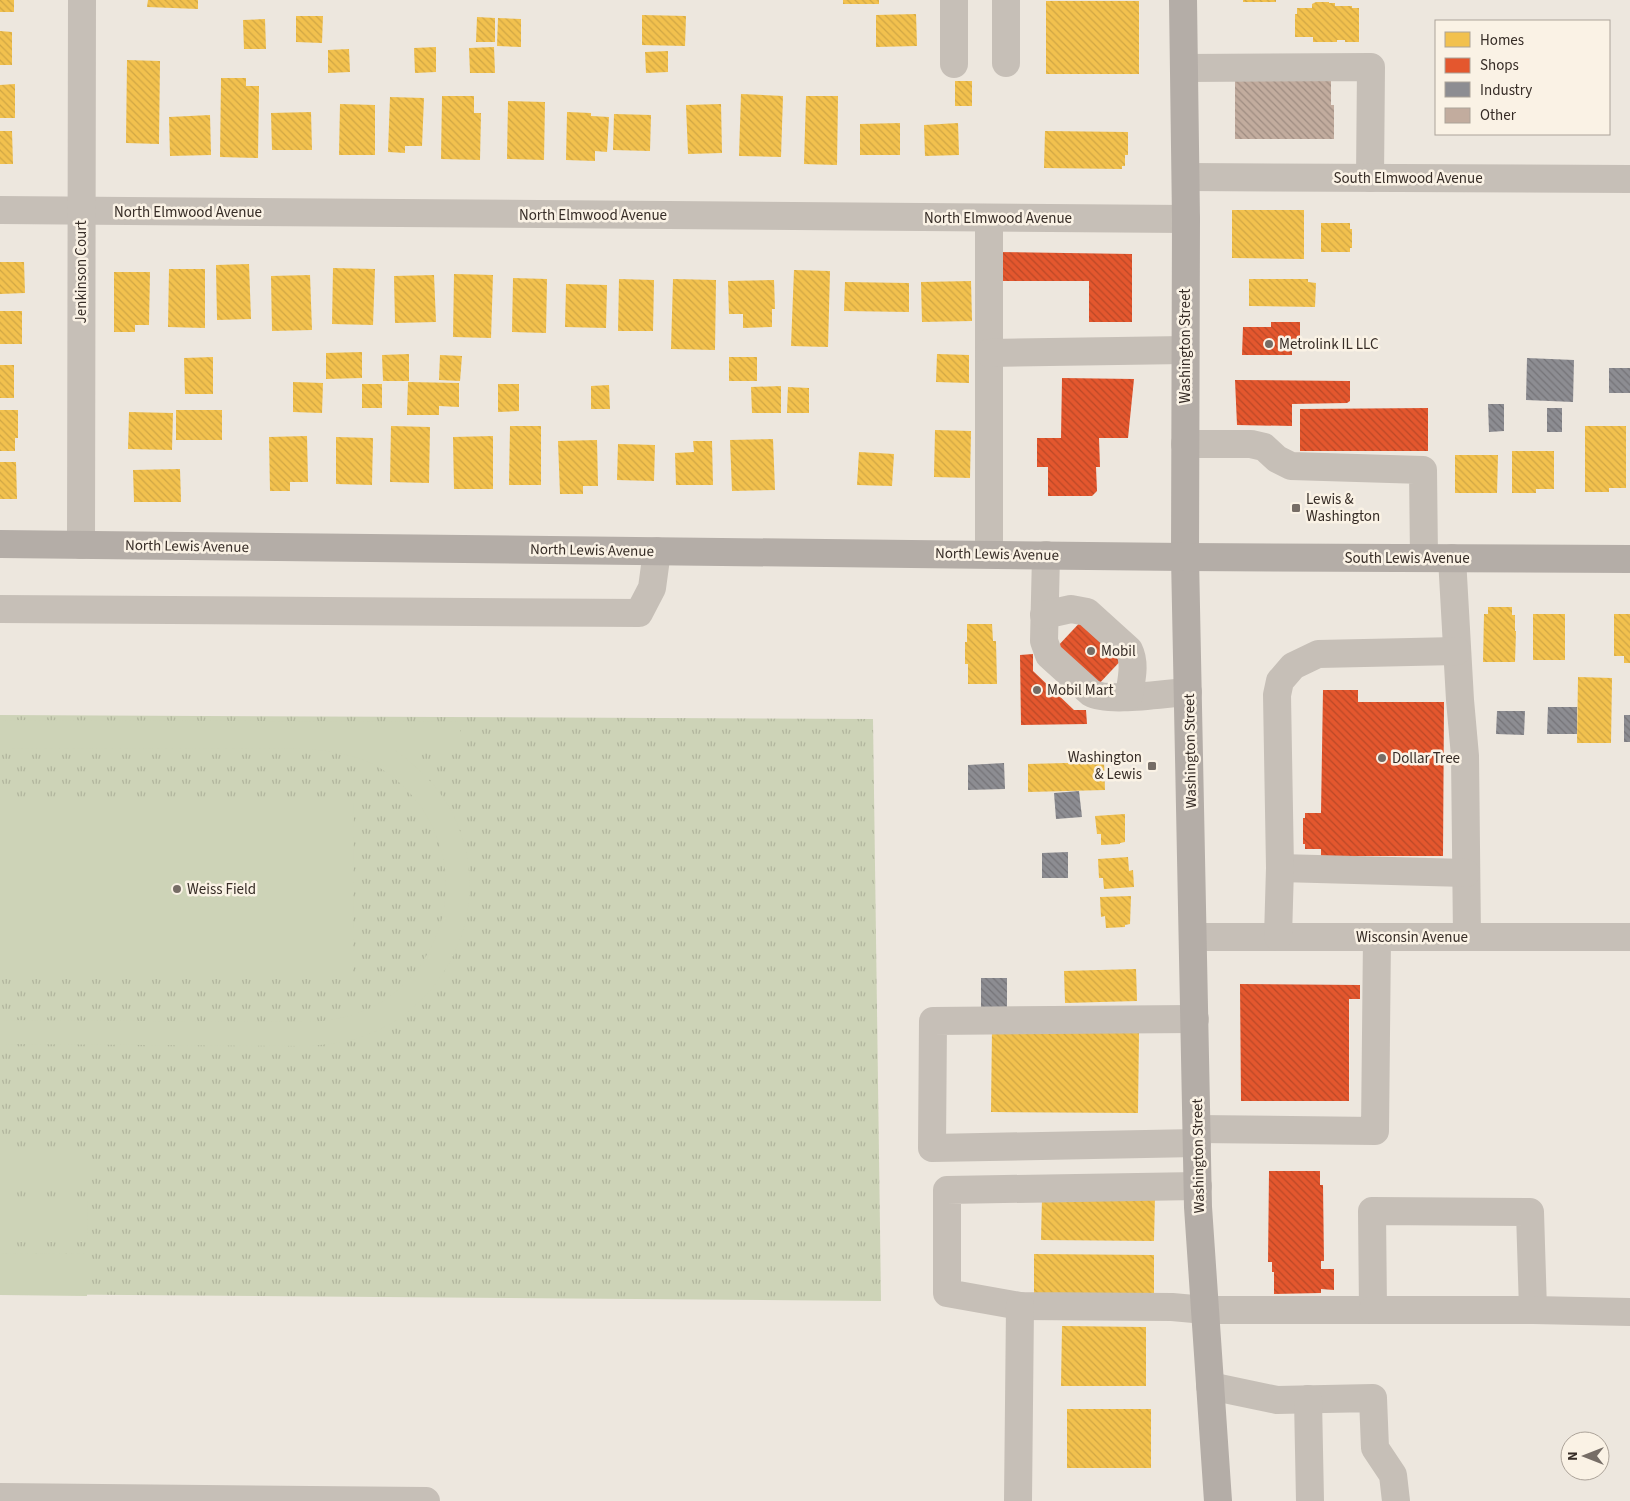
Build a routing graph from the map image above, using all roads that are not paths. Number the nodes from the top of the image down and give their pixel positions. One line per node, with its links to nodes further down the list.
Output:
1 (82, 0): 12 (street, Jenkinson Court)
2 (954, 0): 6 (street)
3 (1006, 0): 5 (street)
4 (1183, 0): 7 (main road, Washington Street)
5 (1006, 63)
6 (954, 64)
7 (1184, 68): 8 (main road, Washington Street); 9 (street)
8 (1186, 178): 9 (street, South Elmwood Avenue); 14 (main road, Washington Street)
9 (1370, 178): 10 (street, South Elmwood Avenue)
10 (1630, 179)
11 (0, 210): 12 (street, North Elmwood Avenue)
12 (82, 211): 13 (street, North Elmwood Avenue); 19 (street, Jenkinson Court)
13 (989, 218): 14 (street, North Elmwood Avenue); 16 (street)
14 (1186, 219): 15 (main road, Washington Street)
15 (1185, 350): 16 (street); 17 (main road, Washington Street)
16 (989, 353): 21 (street)
17 (1184, 444): 23 (main road, Washington Street); 24 (street)
18 (0, 544): 19 (main road, North Lewis Avenue)
19 (81, 545): 20 (main road, North Lewis Avenue)
20 (657, 551): 21 (main road, North Lewis Avenue); 27 (street)
21 (989, 554): 22 (main road, North Lewis Avenue)
22 (1046, 555): 23 (main road, North Lewis Avenue); 28 (street)
23 (1185, 556): 24 (main road, South Lewis Avenue); 30 (main road, Washington Street)
24 (1424, 558): 25 (main road, South Lewis Avenue)
25 (1452, 558): 26 (main road, South Lewis Avenue); 29 (street)
26 (1630, 559)
27 (0, 609)
28 (1044, 615): 31 (street); 31 (street)
29 (1457, 651): 32 (street); 33 (street)
30 (1188, 692): 31 (street); 34 (main road, Washington Street)
31 (1129, 696)
32 (1280, 868): 33 (street); 35 (street)
33 (1466, 873): 37 (street)
34 (1194, 936): 35 (street, Wisconsin Avenue); 39 (main road, Washington Street)
35 (1278, 936): 36 (street, Wisconsin Avenue)
36 (1377, 936): 37 (street, Wisconsin Avenue); 40 (street)
37 (1467, 936): 38 (street, Wisconsin Avenue)
38 (1630, 937)
39 (1195, 1019): 40 (main road, Washington Street); 40 (street)
40 (1197, 1136): 41 (main road, Washington Street)
41 (1198, 1186): 42 (street); 43 (main road, Washington Street)
42 (1020, 1306): 43 (street); 51 (street)
43 (1206, 1310): 44 (street); 47 (main road, Washington Street)
44 (1373, 1310): 45 (street); 45 (street)
45 (1533, 1310): 46 (street)
46 (1630, 1312)
47 (1210, 1386): 48 (street); 52 (main road, Washington Street)
48 (1308, 1399): 53 (street); 54 (street)
49 (0, 1498): 50 (street)
50 (426, 1501)
51 (1018, 1501)
52 (1218, 1501)
53 (1310, 1501)
54 (1396, 1501)

